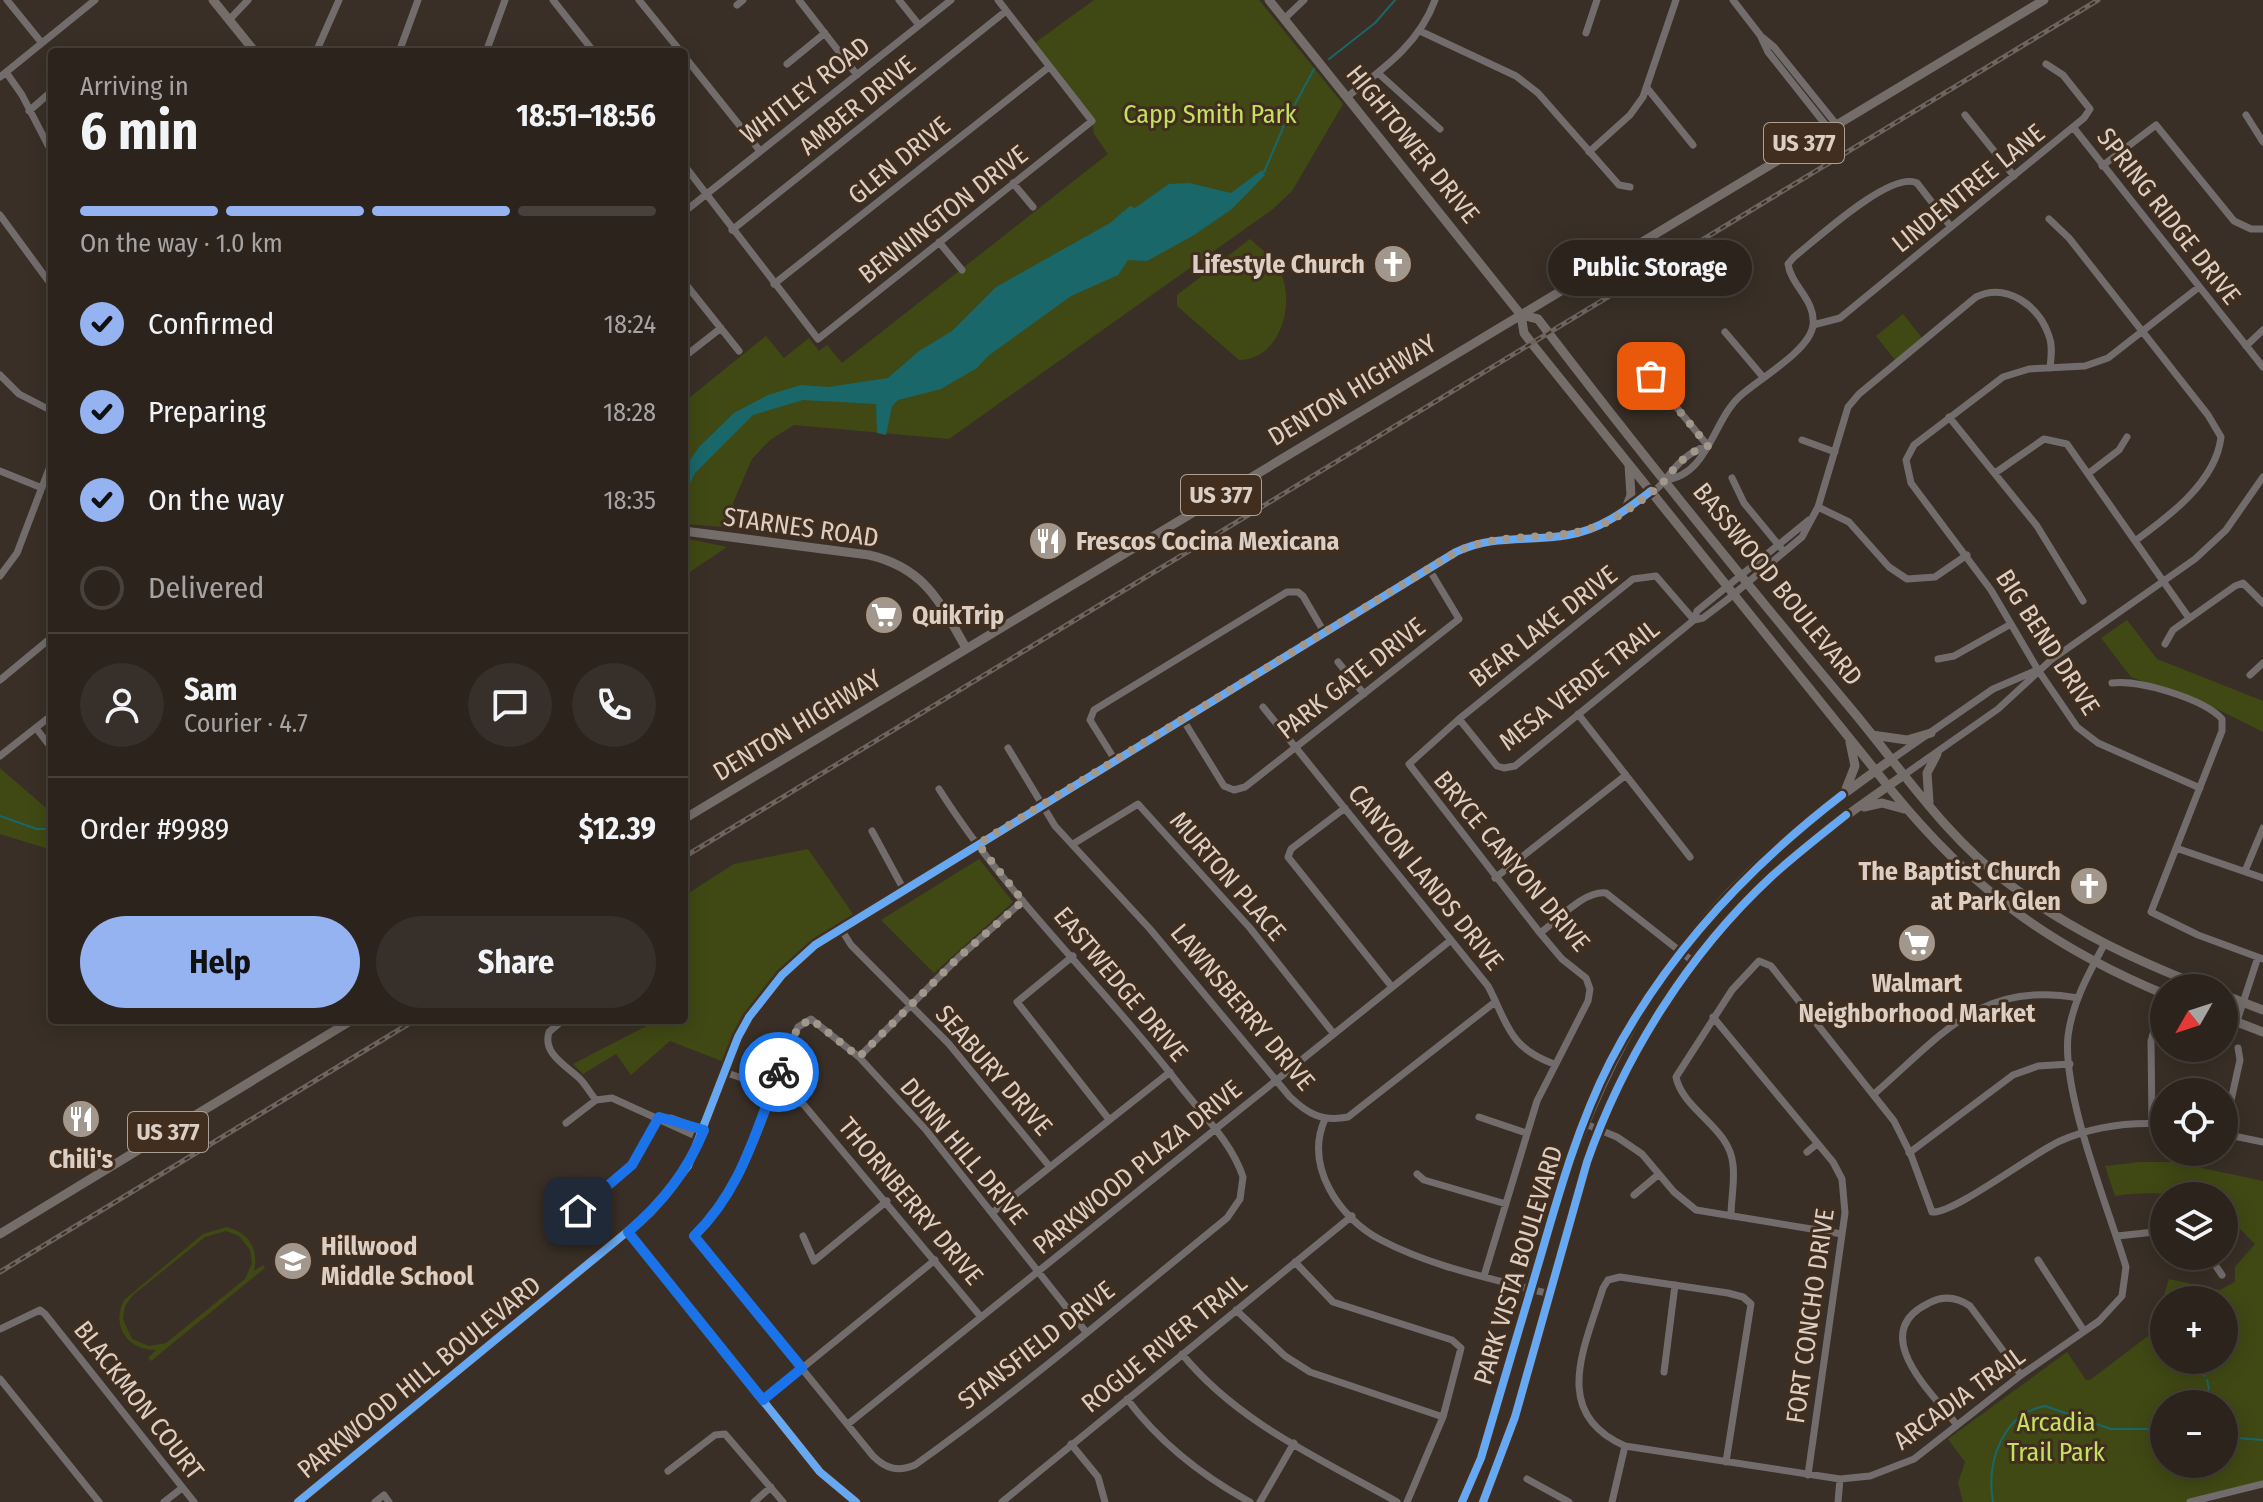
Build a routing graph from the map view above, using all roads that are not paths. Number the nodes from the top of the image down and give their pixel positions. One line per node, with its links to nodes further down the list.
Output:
1 (7, 0): 28 (street)
2 (95, 0): 28 (street)
3 (213, 0): 23 (main road)
4 (248, 0): 23 (street)
5 (339, 0): 30 (street)
6 (418, 0): 31 (street)
7 (505, 0): 32 (street)
8 (553, 0): 33 (street)
9 (639, 0): 34 (street)
10 (799, 0): 26 (street)
11 (899, 0): 24 (street)
12 (951, 0): 24 (street, WHITLEY ROAD)
13 (998, 0): 21 (street)
14 (1269, 0): 22 (main road, HIGHTOWER DRIVE)
15 (1304, 0): 22 (street)
16 (1435, 0): 25 (street)
17 (1597, 0): 27 (street)
18 (1676, 0): 42 (street)
19 (1733, 0): 48 (street)
20 (2044, 0): 48 (main road, DENTON HIGHWAY / US 377)
21 (1006, 11): 38 (street); 68 (street, AMBER DRIVE)
22 (1284, 19): 44 (main road, HIGHTOWER DRIVE)
23 (229, 20): 29 (main road)
24 (919, 25): 41 (street, WHITLEY ROAD)
25 (1420, 31): 39 (street); 55 (street)
26 (825, 33): 36 (street); 41 (street)
27 (1586, 33)
28 (41, 42): 40 (street)
29 (252, 48)
30 (318, 48)
31 (400, 48)
32 (487, 48)
33 (591, 48)
34 (677, 48)
35 (688, 61): 54 (street)
36 (787, 64)
37 (2046, 64): 49 (street, LINDENTREE LANE)
38 (1049, 67): 59 (street, BENNINGTON DRIVE); 72 (street, GLEN DRIVE)
39 (1378, 73): 44 (street); 50 (street)
40 (3, 74): 45 (street)
41 (857, 75): 54 (street, WHITLEY ROAD)
42 (1647, 88): 52 (street); 55 (street)
43 (48, 94): 45 (street)
44 (1347, 97): 75 (main road, HIGHTOWER DRIVE)
45 (29, 111): 53 (street)
46 (1965, 115): 58 (street)
47 (2246, 115): 51 (street)
48 (1832, 126): 75 (main road, DENTON HIGHWAY / US 377)
49 (2073, 127): 56 (street, SPRING RIDGE DRIVE); 58 (street, LINDENTREE LANE)
50 (1440, 129)
51 (2263, 142)
52 (1693, 145)
53 (48, 146)
54 (760, 151): 61 (street, WHITLEY ROAD)
55 (1589, 152): 60 (street)
56 (2102, 166): 67 (street); 74 (street, SPRING RIDGE DRIVE)
57 (688, 170): 61 (street)
58 (2014, 176): 66 (street, LINDENTREE LANE)
59 (1013, 183): 62 (street); 69 (street, BENNINGTON DRIVE)
60 (1630, 187)
61 (707, 193): 63 (street, WHITLEY ROAD); 68 (street)
62 (1033, 207)
63 (688, 209)
64 (0, 215): 71 (street)
65 (2049, 219): 80 (street)
66 (1951, 227): 76 (street, LINDENTREE LANE); 76 (street)
67 (2263, 229)
68 (732, 230): 72 (street)
69 (939, 242): 70 (street); 72 (street, BENNINGTON DRIVE)
70 (962, 270)
71 (48, 281)
72 (774, 284)
73 (688, 287): 77 (street)
74 (2199, 287): 80 (street); 81 (street, SPRING RIDGE DRIVE)
75 (1521, 315): 95 (main road, BASSWOOD BOULEVARD); 102 (main road, BASSWOOD BOULEVARD); 126 (main road, DENTON HIGHWAY / US 377)
76 (1813, 325): 88 (street)
77 (721, 328): 82 (street); 83 (street)
78 (2263, 330): 81 (street)
79 (1725, 332): 88 (street)
80 (2143, 333): 85 (street); 110 (street)
81 (2246, 346): 84 (street, SPRING RIDGE DRIVE)
82 (739, 351)
83 (688, 354)
84 (2263, 367)
85 (2050, 368): 90 (street); 94 (street, MESA VERDE TRAIL)
86 (0, 375): 89 (street)
87 (1651, 376): 93 (street)
88 (1763, 377): 93 (street)
89 (48, 409)
90 (1949, 417): 98 (street); 112 (street, BIG BEND DRIVE)
91 (2127, 437): 99 (street)
92 (1802, 440): 94 (street)
93 (1708, 446): 102 (street, PARKWOOD HILL BOULEVARD)
94 (1835, 452): 107 (street, MESA VERDE TRAIL)
95 (1628, 462): 104 (main road, BASSWOOD BOULEVARD); 108 (main road)
96 (0, 471): 103 (street)
97 (48, 472): 103 (street)
98 (1995, 473): 99 (street); 118 (street)
99 (2089, 473): 110 (street)
100 (2263, 477): 105 (street, PARK VISTA BOULEVARD)
101 (1732, 478): 111 (street)
102 (1665, 480): 104 (street, PARKWOOD HILL BOULEVARD); 115 (main road, BASSWOOD BOULEVARD)
103 (42, 488): 114 (street)
104 (1651, 491): 108 (street, PARKWOOD HILL BOULEVARD); 117 (main road, BASSWOOD BOULEVARD)
105 (2255, 493): 106 (street); 116 (street, PARK VISTA BOULEVARD)
106 (2263, 499)
107 (1818, 507): 111 (street, MESA VERDE TRAIL); 112 (street)
108 (1625, 511): 113 (street, PARKWOOD HILL BOULEVARD)
109 (688, 532): 126 (main road, STARNES ROAD)
110 (2135, 541): 116 (street)
111 (1781, 548): 115 (street, MESA VERDE TRAIL)
112 (1967, 555): 122 (street, BIG BEND DRIVE)
113 (1429, 569): 123 (street, PARKWOOD HILL BOULEVARD); 136 (street, PARK GATE DRIVE)
114 (0, 576)
115 (1744, 579): 117 (street, MESA VERDE TRAIL); 127 (main road, BASSWOOD BOULEVARD)
116 (2164, 580): 120 (street); 132 (street, PARK VISTA BOULEVARD)
117 (1731, 590): 121 (street, MESA VERDE TRAIL); 131 (main road, BASSWOOD BOULEVARD)
118 (2083, 601)
119 (2263, 603): 120 (street)
120 (2189, 618): 125 (street)
121 (1694, 620): 138 (street, MESA VERDE TRAIL); 141 (street, BEAR LAKE DRIVE)
122 (2011, 624): 128 (street); 132 (street, BIG BEND DRIVE)
123 (1324, 632): 140 (street, PARKWOOD HILL BOULEVARD); 153 (street)
124 (48, 640): 134 (street)
125 (2165, 644)
126 (966, 648): 166 (main road, DENTON HIGHWAY / US 377)
127 (1808, 658): 131 (main road); 144 (main road, BASSWOOD BOULEVARD)
128 (1938, 659)
129 (1338, 662): 136 (street)
130 (2263, 663): 133 (street)
131 (1795, 669): 145 (main road, BASSWOOD BOULEVARD)
132 (2038, 670): 143 (street, PARK VISTA BOULEVARD); 149 (street, PARK VISTA BOULEVARD); 158 (street, BIG BEND DRIVE)
133 (2250, 675)
134 (0, 680)
135 (2112, 683): 158 (street)
136 (1364, 694): 147 (street, PARK GATE DRIVE)
137 (1263, 707): 147 (street, CANYON LANDS DRIVE)
138 (1578, 714): 141 (street, MESA VERDE TRAIL); 155 (street)
139 (48, 718): 142 (street)
140 (1182, 718): 147 (street, PARK GATE DRIVE); 153 (street, PARKWOOD HILL BOULEVARD)
141 (1459, 719): 151 (street, BEAR LAKE DRIVE)
142 (36, 728): 146 (street); 150 (street)
143 (1931, 733): 144 (main road); 152 (street, PARK VISTA BOULEVARD)
144 (1872, 735): 152 (main road, BASSWOOD BOULEVARD)
145 (1850, 738): 154 (main road, BASSWOOD BOULEVARD); 160 (main road)
146 (48, 744)
147 (1296, 747): 162 (street, CANYON LANDS DRIVE)
148 (1008, 748): 161 (street, LAWNSBERRY DRIVE)
149 (1937, 754): 156 (street, PARK VISTA BOULEVARD); 164 (main road)
150 (0, 756)
151 (1413, 756): 177 (street, BRYCE CANYON DRIVE)
152 (1892, 759): 154 (main road, PARK VISTA BOULEVARD); 156 (main road, BASSWOOD BOULEVARD)
153 (1115, 760): 161 (street, PARKWOOD HILL BOULEVARD)
154 (1875, 771): 157 (main road, BASSWOOD BOULEVARD); 160 (main road, PARK VISTA BOULEVARD)
155 (1626, 775): 173 (street); 177 (street)
156 (1904, 775): 157 (main road, PARK VISTA BOULEVARD); 164 (main road, BASSWOOD BOULEVARD)
157 (1888, 786): 163 (main road, BASSWOOD BOULEVARD); 165 (main road, PARK VISTA BOULEVARD)
158 (2200, 788): 171 (street)
159 (939, 789): 169 (street, EASTWEDGE DRIVE)
160 (1842, 795): 172 (main road, PARK VISTA BOULEVARD)
161 (1044, 805): 169 (street, PARKWOOD HILL BOULEVARD); 170 (street, LAWNSBERRY DRIVE)
162 (1345, 808): 184 (street, CANYON LANDS DRIVE); 192 (street)
163 (1908, 811): 165 (main road); 174 (main road, BASSWOOD BOULEVARD)
164 (1934, 813): 179 (main road, BASSWOOD BOULEVARD)
165 (1846, 815): 175 (main road, PARK VISTA BOULEVARD)
166 (688, 817)
167 (2263, 828): 176 (street)
168 (872, 831): 180 (street)
169 (978, 844): 180 (street, PARKWOOD HILL BOULEVARD); 181 (street, EASTWEDGE DRIVE)
170 (1073, 844): 206 (street, MURTON PLACE); 214 (street, LAWNSBERRY DRIVE)
171 (2176, 848): 176 (street); 188 (street)
172 (1771, 852): 175 (main road); 186 (main road, PARK VISTA BOULEVARD)
173 (1690, 857)
174 (1952, 861): 179 (main road); 190 (main road, BASSWOOD BOULEVARD)
175 (1783, 866): 189 (main road, PARK VISTA BOULEVARD)
176 (2245, 871): 178 (street)
177 (1495, 878): 183 (street, BRYCE CANYON DRIVE)
178 (2263, 878)
179 (2008, 884): 185 (main road, BASSWOOD BOULEVARD)
180 (904, 890): 182 (street, PARKWOOD HILL BOULEVARD)
181 (1023, 901): 187 (street, EASTWEDGE DRIVE); 198 (street)
182 (841, 929): 198 (street, SEABURY DRIVE); 211 (street, PARKWOOD HILL BOULEVARD)
183 (1540, 933): 186 (street); 209 (street, BRYCE CANYON DRIVE)
184 (1451, 940): 192 (street, PARKWOOD PLAZA DRIVE); 196 (street, CANYON LANDS DRIVE)
185 (2104, 945): 190 (street, ARCADIA TRAIL); 191 (main road, BASSWOOD BOULEVARD)
186 (1680, 952): 189 (street); 223 (main road, PARK VISTA BOULEVARD)
187 (1073, 956): 212 (street, EASTWEDGE DRIVE); 220 (street)
188 (2260, 958): 197 (street)
189 (1695, 963): 225 (main road, PARK VISTA BOULEVARD)
190 (2095, 963): 193 (main road, BASSWOOD BOULEVARD); 194 (street, ARCADIA TRAIL)
191 (2173, 974)
192 (1392, 987): 206 (street, PARKWOOD PLAZA DRIVE)
193 (2150, 988)
194 (2078, 998): 210 (street, ARCADIA TRAIL); 216 (street)
195 (2238, 1000): 197 (main road)
196 (1495, 1002): 209 (street, CANYON LANDS DRIVE); 221 (street, LAWNSBERRY DRIVE)
197 (2243, 1002): 199 (main road); 201 (street)
198 (911, 1005): 208 (street); 235 (street, SEABURY DRIVE)
199 (2263, 1010)
200 (1713, 1017): 216 (street); 232 (street, FORT CONCHO DRIVE); 244 (street)
201 (2238, 1018)
202 (2238, 1021): 205 (main road)
203 (345, 1024): 249 (main road, US 377)
204 (558, 1024): 217 (street)
205 (2263, 1032)
206 (1334, 1034): 214 (street, PARKWOOD PLAZA DRIVE)
207 (2238, 1048): 213 (street)
208 (859, 1057): 215 (street, DUNN HILL DRIVE); 242 (street, DUNN HILL DRIVE)
209 (1554, 1064): 227 (street)
210 (2070, 1064): 228 (street, ARCADIA TRAIL); 234 (street)
211 (724, 1072): 215 (street, THORNBERRY DRIVE); 229 (street, PARKWOOD HILL BOULEVARD)
212 (1170, 1072): 220 (street); 226 (street, EASTWEDGE DRIVE)
213 (2236, 1078)
214 (1276, 1081): 221 (street, LAWNSBERRY DRIVE); 226 (street, PARKWOOD PLAZA DRIVE)
215 (772, 1088): 239 (street, THORNBERRY DRIVE); 269 (street, STANSFIELD DRIVE)
216 (1874, 1094): 234 (street)
217 (596, 1100): 219 (street); 222 (street)
218 (1479, 1117): 227 (street)
219 (662, 1118): 229 (street); 246 (street)
220 (1108, 1118): 235 (street)
221 (1325, 1119): 243 (street)
222 (566, 1123)
223 (1583, 1123): 225 (street); 261 (main road, PARK VISTA BOULEVARD)
224 (2150, 1123): 228 (street)
225 (1599, 1129): 237 (street); 262 (main road, PARK VISTA BOULEVARD)
226 (1214, 1130): 257 (street, PARKWOOD PLAZA DRIVE); 267 (street, STANSFIELD DRIVE)
227 (1526, 1133): 240 (street)
228 (2084, 1133): 241 (street); 252 (street, ARCADIA TRAIL)
229 (702, 1134): 247 (street, PARKWOOD HILL BOULEVARD)
230 (2238, 1136): 231 (street)
231 (2263, 1142)
232 (1817, 1144): 233 (street); 250 (street, FORT CONCHO DRIVE)
233 (1807, 1152)
234 (1909, 1153): 241 (street)
235 (1050, 1167): 242 (street)
236 (1417, 1174): 240 (street)
237 (1659, 1174): 238 (street); 244 (street)
238 (1634, 1195)
239 (887, 1201): 251 (street); 253 (street, THORNBERRY DRIVE)
240 (1506, 1204): 259 (street)
241 (1932, 1212): 245 (street)
242 (992, 1213): 257 (street, DUNN HILL DRIVE)
243 (1352, 1216): 255 (street, ROGUE RIVER TRAIL); 259 (street)
244 (1731, 1216): 250 (street)
245 (1924, 1221)
246 (550, 1226)
247 (628, 1232): 274 (street); 293 (street, PARKWOOD HILL BOULEVARD)
248 (2150, 1232): 252 (street)
249 (0, 1234)
250 (1842, 1234): 283 (street, FORT CONCHO DRIVE)
251 (803, 1236)
252 (2117, 1236): 266 (street, ARCADIA TRAIL)
253 (935, 1260): 264 (street, THORNBERRY DRIVE); 269 (street)
254 (2038, 1260): 266 (street)
255 (1295, 1262): 263 (street, ROGUE RIVER TRAIL); 275 (street)
256 (2219, 1270): 258 (street)
257 (1038, 1274): 264 (street, PARKWOOD PLAZA DRIVE); 267 (street, DUNN HILL DRIVE)
258 (2222, 1275)
259 (1484, 1276): 261 (street)
260 (1675, 1285): 270 (street); 280 (street, ARCADIA TRAIL); 281 (street)
261 (1531, 1289): 262 (street); 305 (main road, PARK VISTA BOULEVARD)
262 (1550, 1294): 306 (main road, PARK VISTA BOULEVARD)
263 (1236, 1310): 268 (street, ROGUE RIVER TRAIL); 275 (street)
264 (981, 1317): 276 (street, PARKWOOD PLAZA DRIVE)
265 (0, 1329): 288 (street, BLACKMON COURT)
266 (2084, 1331): 271 (street, ARCADIA TRAIL)
267 (1086, 1332): 276 (street, STANSFIELD DRIVE)
268 (1182, 1354): 273 (street, ROGUE RIVER TRAIL); 278 (street)
269 (802, 1368): 274 (street); 276 (street, STANSFIELD DRIVE)
270 (1664, 1372)
271 (2021, 1375): 277 (street, ARCADIA TRAIL); 277 (street)
272 (0, 1379): 290 (street)
273 (1127, 1399): 279 (street, ROGUE RIVER TRAIL); 301 (street)
274 (763, 1400): 298 (street)
275 (1443, 1417): 304 (street)
276 (848, 1424)
277 (1957, 1425): 285 (street, ARCADIA TRAIL)
278 (1294, 1443): 302 (street); 303 (street)
279 (1071, 1444): 299 (street, ROGUE RIVER TRAIL); 300 (street)
280 (1625, 1446): 281 (street, ARCADIA TRAIL); 308 (street)
281 (1726, 1462): 283 (street, ARCADIA TRAIL)
282 (668, 1471): 287 (street)
283 (1808, 1475): 285 (street, ARCADIA TRAIL)
284 (1527, 1479): 307 (street)
285 (1840, 1479): 309 (street)
286 (2263, 1484): 289 (street)
287 (771, 1487): 296 (street); 297 (street)
288 (182, 1488): 291 (street); 292 (street, BLACKMON COURT)
289 (2224, 1499): 310 (street)
290 (99, 1502)
291 (164, 1502)
292 (194, 1502)
293 (298, 1502)
294 (375, 1502): 295 (street)
295 (389, 1502)
296 (754, 1502)
297 (783, 1502)
298 (856, 1502)
299 (1002, 1502)
300 (1105, 1502)
301 (1250, 1502)
302 (1260, 1502)
303 (1397, 1502)
304 (1407, 1502)
305 (1462, 1502)
306 (1483, 1502)
307 (1569, 1502)
308 (1612, 1502)
309 (1838, 1502)
310 (2190, 1502)

